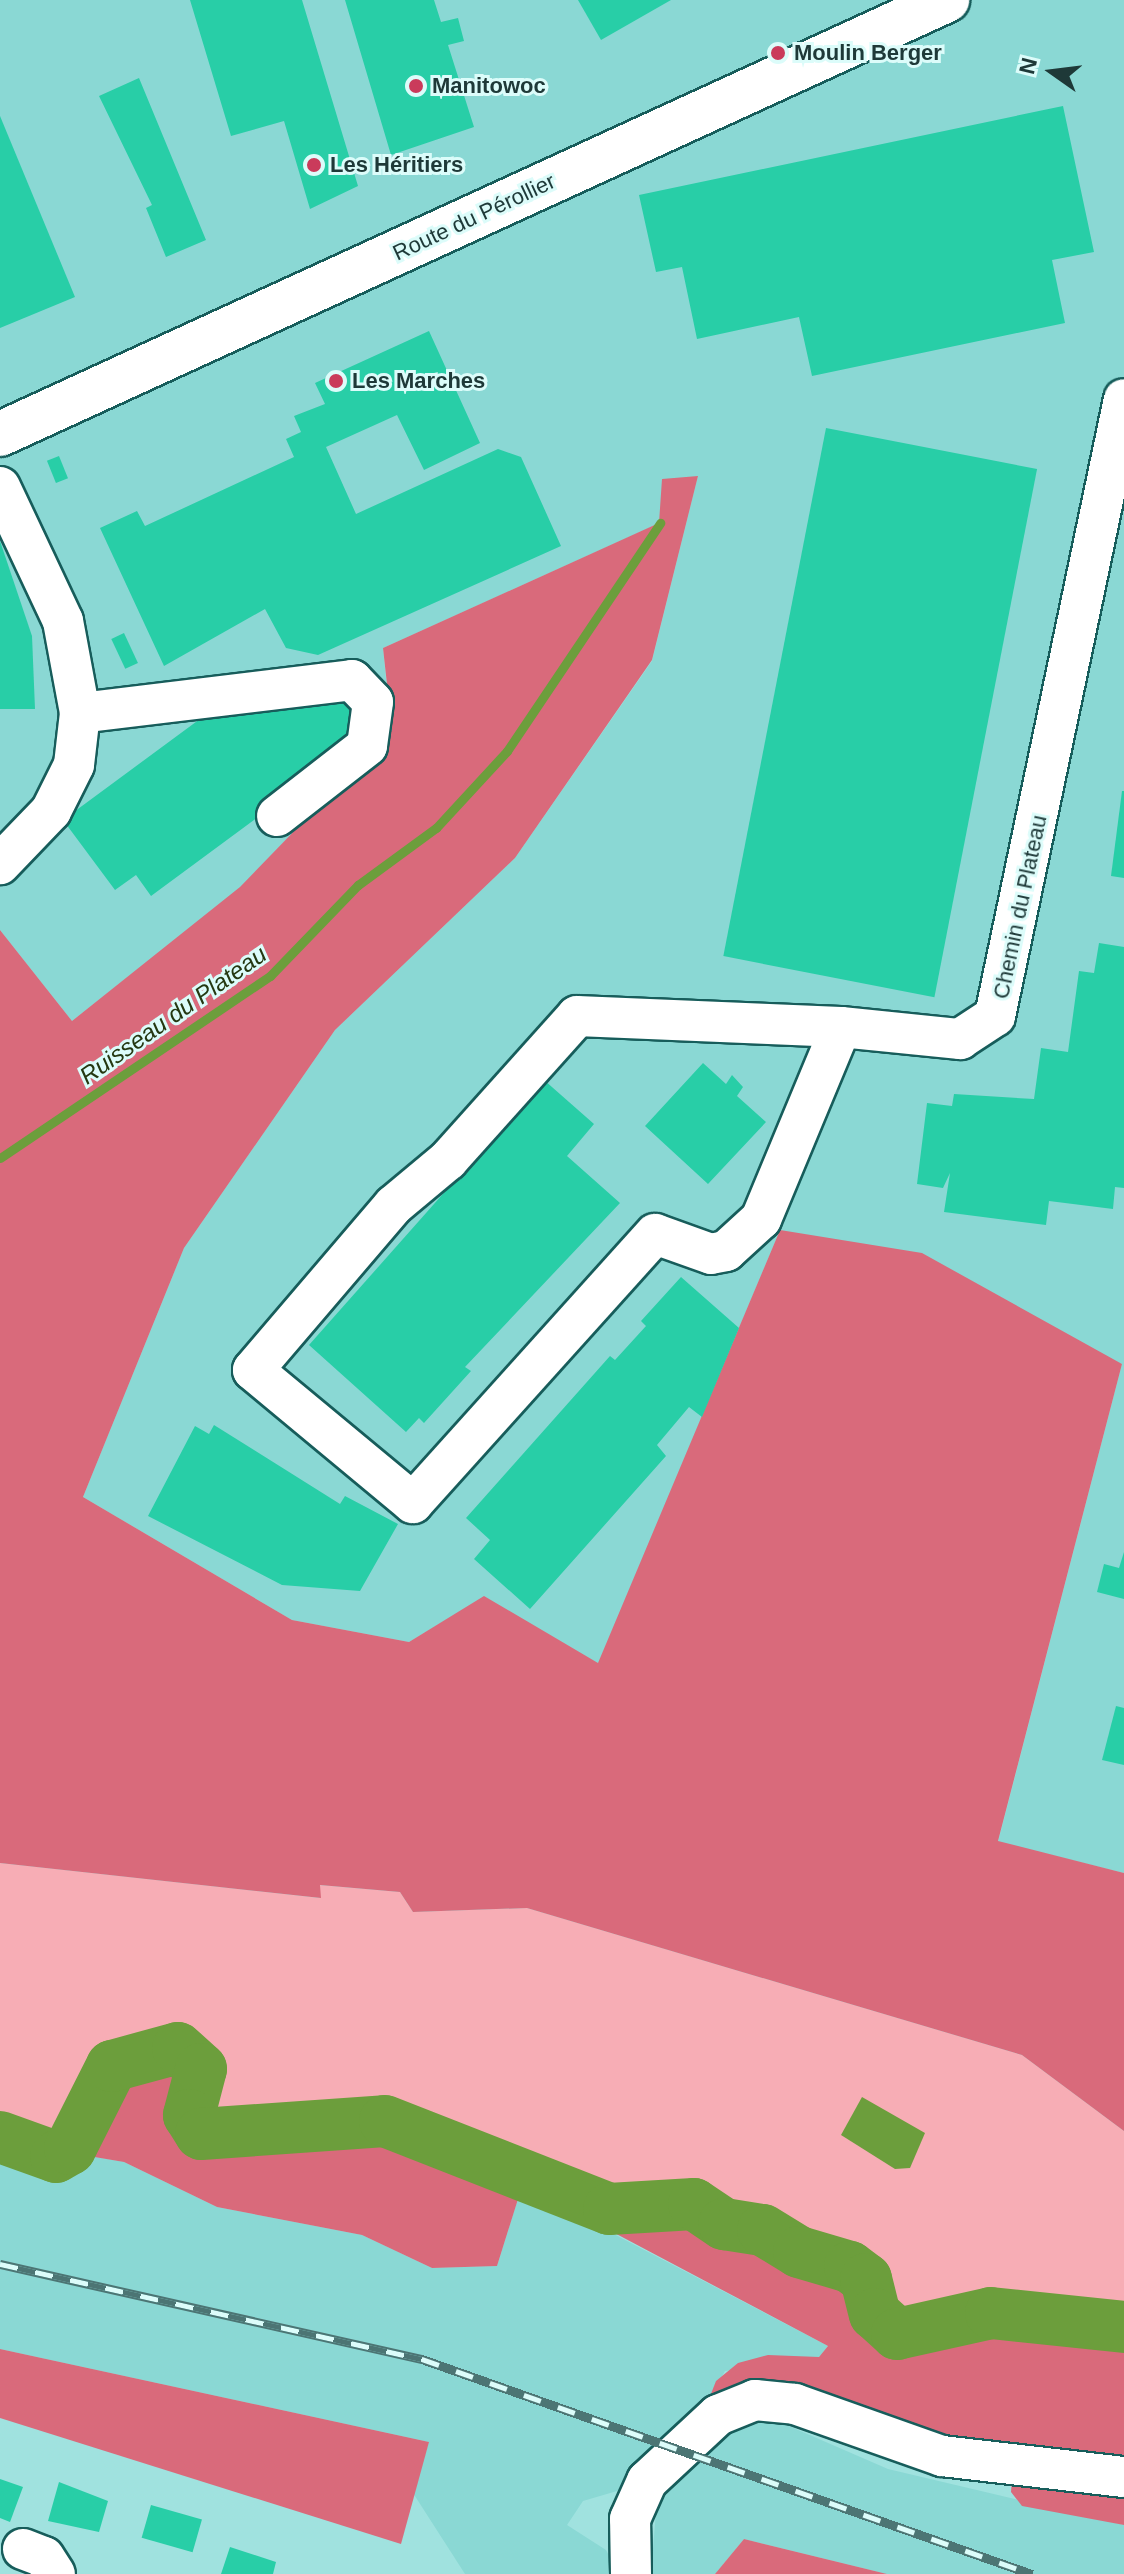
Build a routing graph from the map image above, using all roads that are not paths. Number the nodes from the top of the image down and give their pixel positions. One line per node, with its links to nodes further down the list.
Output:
1 (947, 0): 3 (main road, Route du Pérollier)
2 (1124, 399): 8 (street, Chemin du Plateau)
3 (0, 434)
4 (0, 487): 5 (street)
5 (80, 713): 6 (street); 7 (street)
6 (277, 816)
7 (0, 864)
8 (841, 1027): 8 (street, Chemin du Plateau)
9 (1124, 2477): 12 (street)
10 (23, 2549): 11 (street)
11 (55, 2574)
12 (631, 2574)

